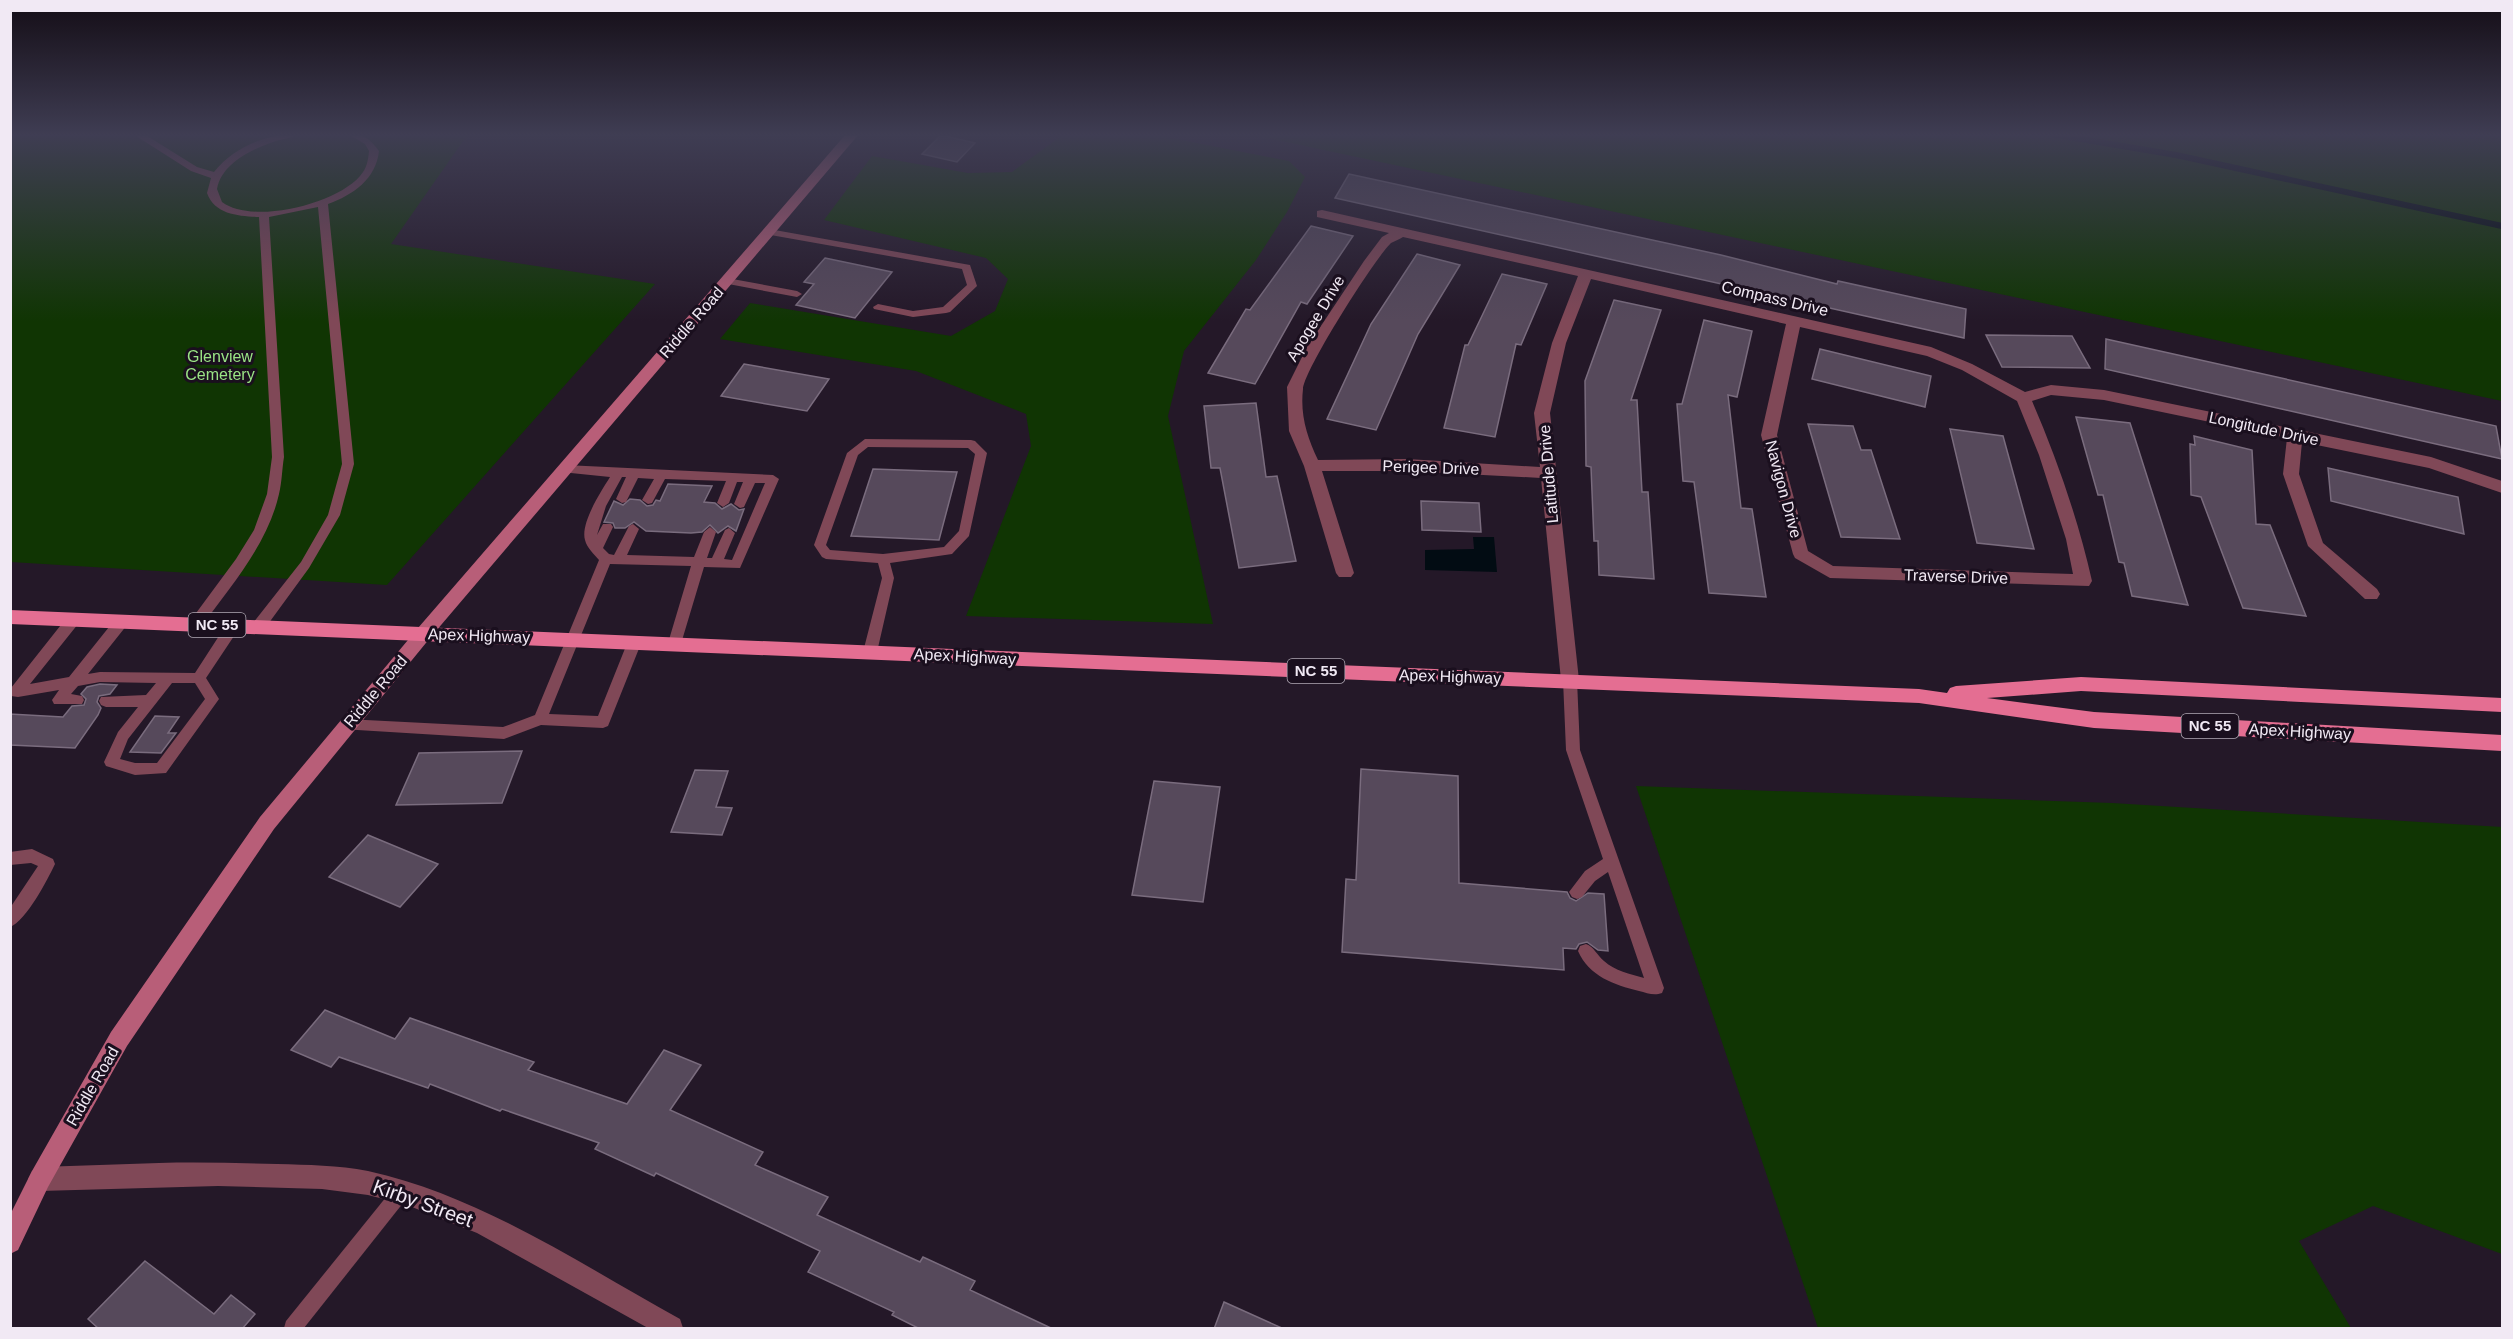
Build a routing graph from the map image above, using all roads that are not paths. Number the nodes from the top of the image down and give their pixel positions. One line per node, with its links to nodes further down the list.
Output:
1 (213, 196): 6 (lane)
2 (337, 196): 4 (lane)
3 (799, 196): 7 (main road, Riddle Road)
4 (323, 203): 6 (lane); 46 (lane)
5 (1322, 214): 8 (street, Compass Drive)
6 (264, 215): 44 (lane)
7 (769, 232): 10 (main road, Riddle Road); 12 (lane)
8 (1400, 233): 9 (street, Compass Drive); 16 (street, Apogee Drive)
9 (1586, 274): 13 (street, Compass Drive); 20 (street, Latitude Drive)
10 (727, 281): 11 (lane); 17 (main road, Riddle Road)
11 (797, 294)
12 (878, 307)
13 (1794, 321): 14 (street, Compass Drive); 38 (street, Navigon Drive)
14 (2023, 398): 15 (street, Longitude Drive); 38 (street, Traverse Drive)
15 (2295, 434): 24 (street, Longitude Drive); 40 (street)
16 (1312, 466): 20 (street, Perigee Drive); 39 (street, Apogee Drive)
17 (565, 469): 18 (lane); 47 (main road, Riddle Road)
18 (619, 472): 19 (lane); 33 (lane)
19 (634, 473): 21 (lane); 25 (lane)
20 (1549, 473): 54 (street, Latitude Drive)
21 (662, 474): 22 (lane); 26 (lane)
22 (733, 478): 23 (lane); 27 (lane)
23 (751, 478): 28 (lane); 37 (lane)
24 (2502, 487)
25 (622, 499)
26 (648, 500)
27 (723, 503)
28 (740, 504)
29 (607, 527): 33 (lane)
30 (633, 529): 35 (lane)
31 (710, 532): 36 (lane)
32 (729, 533): 37 (lane)
33 (597, 548): 35 (lane)
34 (883, 559): 34 (lane); 51 (lane)
35 (612, 560): 36 (lane); 48 (lane)
36 (699, 562): 37 (lane); 50 (lane)
37 (716, 563)
38 (1830, 572)
39 (1345, 573)
40 (2371, 594)
41 (10, 617): 42 (main road, Apex Highway / NC 55)
42 (73, 620): 43 (main road, Apex Highway / NC 55); 56 (lane)
43 (122, 621): 44 (main road, Apex Highway / NC 55); 55 (lane)
44 (195, 624): 45 (main road, Apex Highway / NC 55)
45 (233, 626): 46 (main road, Apex Highway / NC 55); 52 (lane)
46 (258, 627): 47 (main road, Apex Highway / NC 55)
47 (424, 633): 48 (main road, Apex Highway / NC 55); 63 (main road, Riddle Road)
48 (573, 639): 49 (main road, Apex Highway / NC 55); 62 (lane)
49 (635, 641): 50 (main road, Apex Highway / NC 55); 62 (lane)
50 (675, 643): 51 (main road, Apex Highway / NC 55)
51 (870, 652): 54 (main road, Apex Highway / NC 55)
52 (199, 678): 53 (lane); 60 (lane)
53 (167, 679): 55 (lane); 60 (lane)
54 (1570, 680): 57 (main road, Apex Highway / NC 55); 66 (lane)
55 (72, 682): 56 (lane); 58 (lane)
56 (14, 692)
57 (1918, 696): 61 (main road, Apex Highway / NC 55); 64 (main road, Apex Highway / NC 55)
58 (77, 700)
59 (106, 701): 60 (lane)
60 (150, 701)
61 (2502, 705)
62 (540, 719): 63 (lane)
63 (346, 725): 70 (main road, Riddle Road)
64 (2502, 743)
65 (10, 859): 68 (lane)
66 (1611, 862): 67 (lane); 69 (lane)
67 (1577, 892)
68 (10, 920)
69 (1586, 951)
70 (40, 1179): 71 (street, Kirby Street); 72 (main road, Riddle Road)
71 (400, 1192): 73 (lane); 74 (street, Kirby Street)
72 (10, 1242)
73 (293, 1329)
74 (671, 1329)

